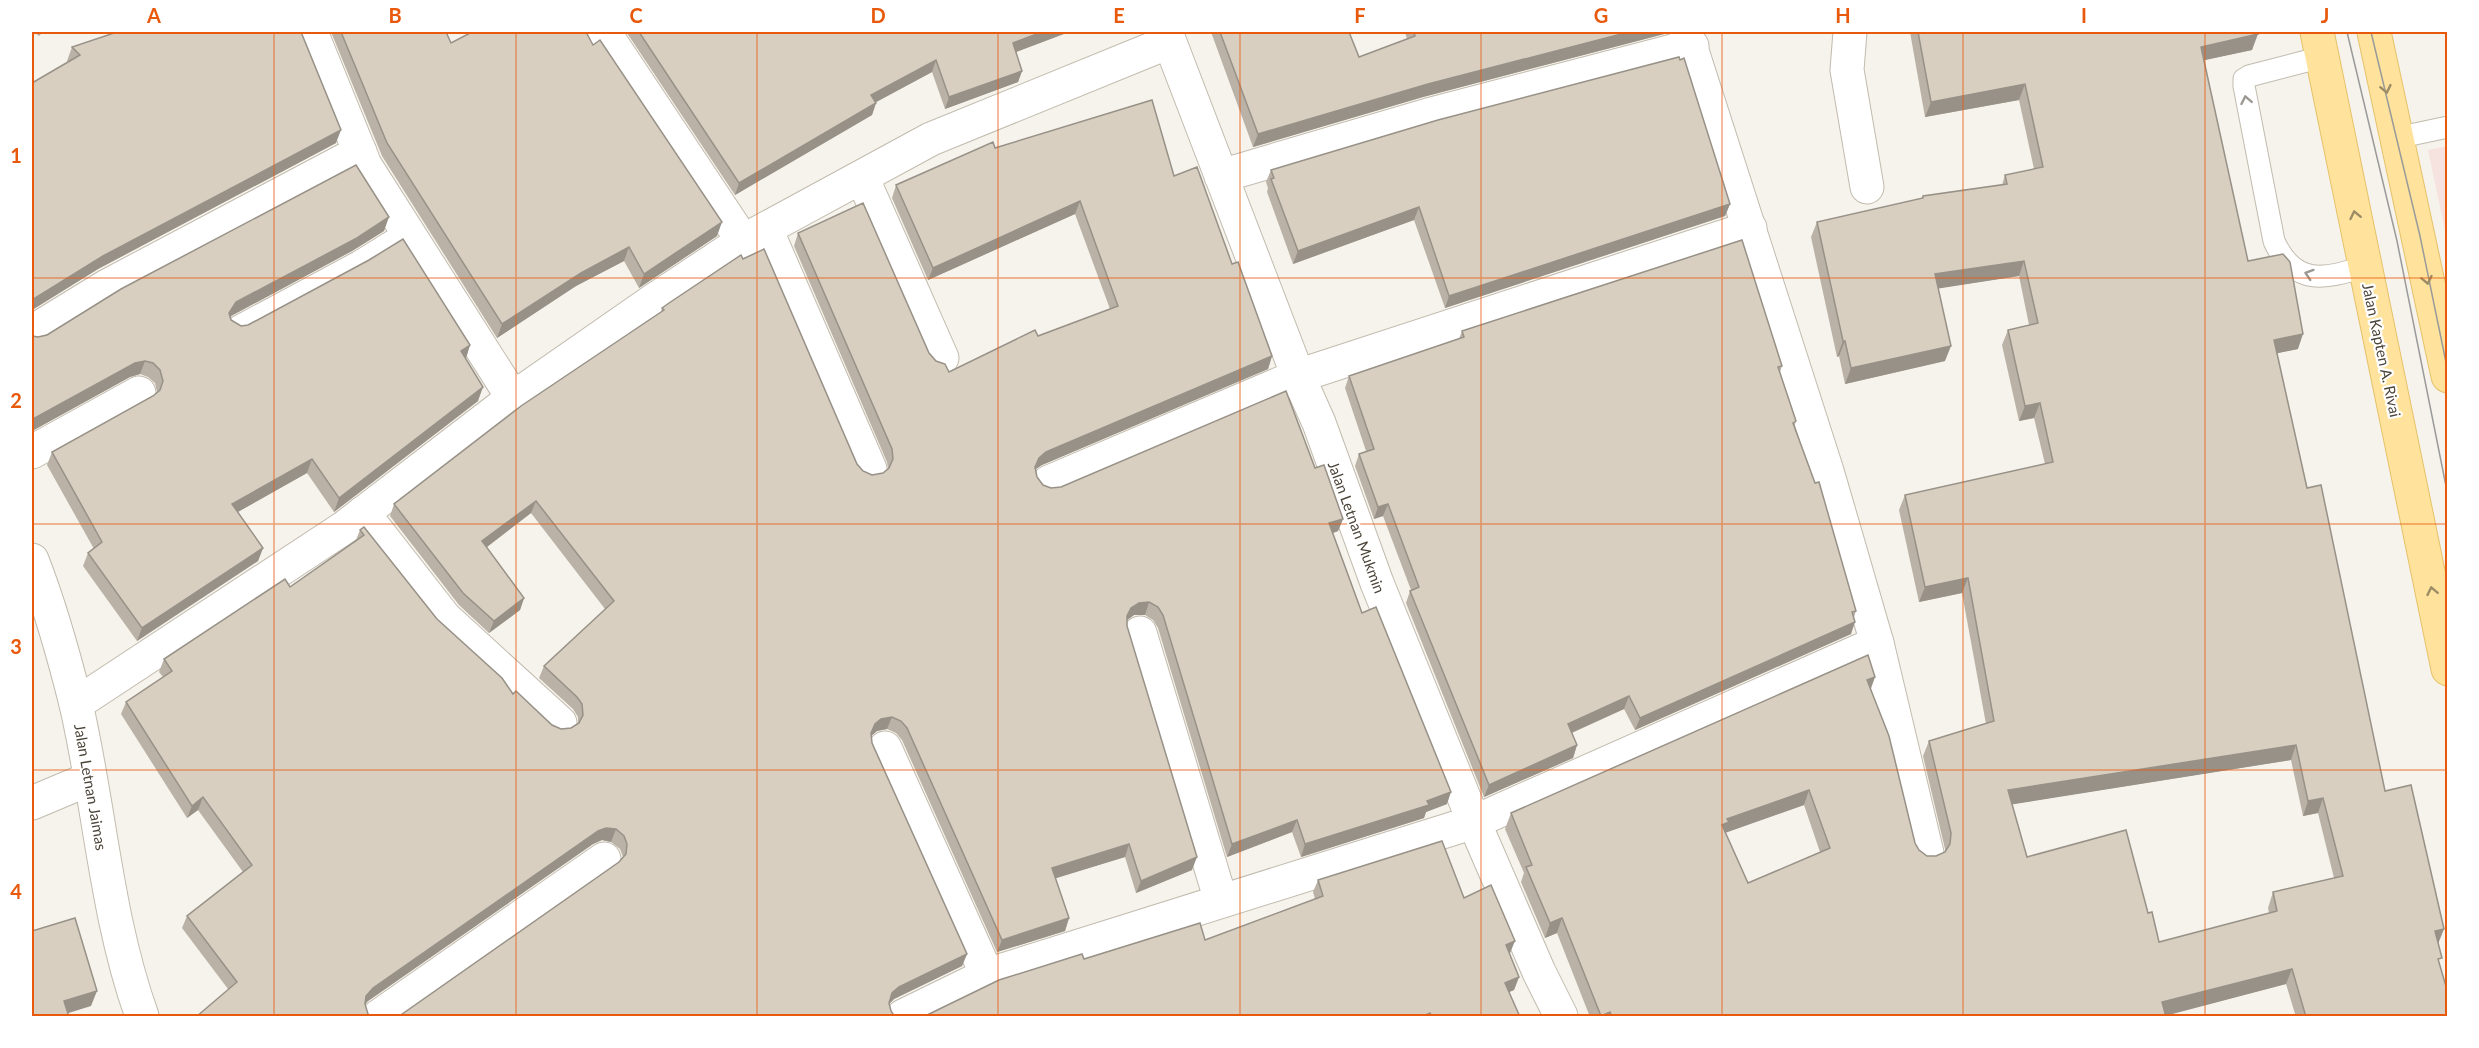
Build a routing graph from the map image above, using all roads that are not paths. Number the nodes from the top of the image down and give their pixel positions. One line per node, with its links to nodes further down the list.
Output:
1 (311, 32): 10 (street)
2 (604, 32): 16 (street)
3 (1850, 32): 13 (street)
4 (2374, 32): 9 (main road, one-way to 9)
5 (1168, 37): 11 (street, Jalan Letnan Mukmin); 12 (street)
6 (1689, 39): 11 (street); 14 (street)
7 (2320, 44): 17 (main road, Jalan Kapten A. Rivai, one-way to 7); 17 (lane, one-way to 7)
8 (2448, 127): 9 (lane)
9 (2396, 138): 22 (main road, one-way to 22)
10 (360, 152): 15 (street); 19 (street)
11 (1221, 176): 21 (street, Jalan Letnan Mukmin)
12 (862, 177): 16 (street); 20 (street)
13 (1867, 187)
14 (1750, 228): 21 (street); 31 (street)
15 (408, 231): 18 (lane); 24 (street)
16 (754, 235): 24 (street); 26 (street)
17 (2365, 266): 32 (main road, Jalan Kapten A. Rivai, one-way to 17)
18 (237, 327)
19 (32, 332)
20 (942, 358)
21 (1298, 376): 27 (street); 38 (street, Jalan Letnan Mukmin)
22 (2448, 376)
23 (139, 393): 25 (street)
24 (513, 398): 28 (street)
25 (32, 452)
26 (870, 469)
27 (1049, 482)
28 (363, 513): 33 (street); 34 (street)
29 (35, 579): 33 (street, Jalan Letnan Jaimas)
30 (1140, 633): 41 (street)
31 (1877, 643): 38 (street); 39 (street)
32 (2448, 669)
33 (76, 704): 36 (street, Jalan Letnan Jaimas)
34 (560, 723)
35 (885, 748): 42 (street)
36 (89, 779): 37 (street); 44 (street, Jalan Letnan Jaimas)
37 (32, 803)
38 (1474, 822): 41 (street); 47 (street, Jalan Letnan Mukmin)
39 (1927, 853)
40 (604, 859): 45 (street)
41 (1221, 901): 42 (street)
42 (987, 975): 43 (street)
43 (958, 1004): 46 (street)
44 (142, 1017)
45 (380, 1017)
46 (903, 1017)
47 (1561, 1017)

